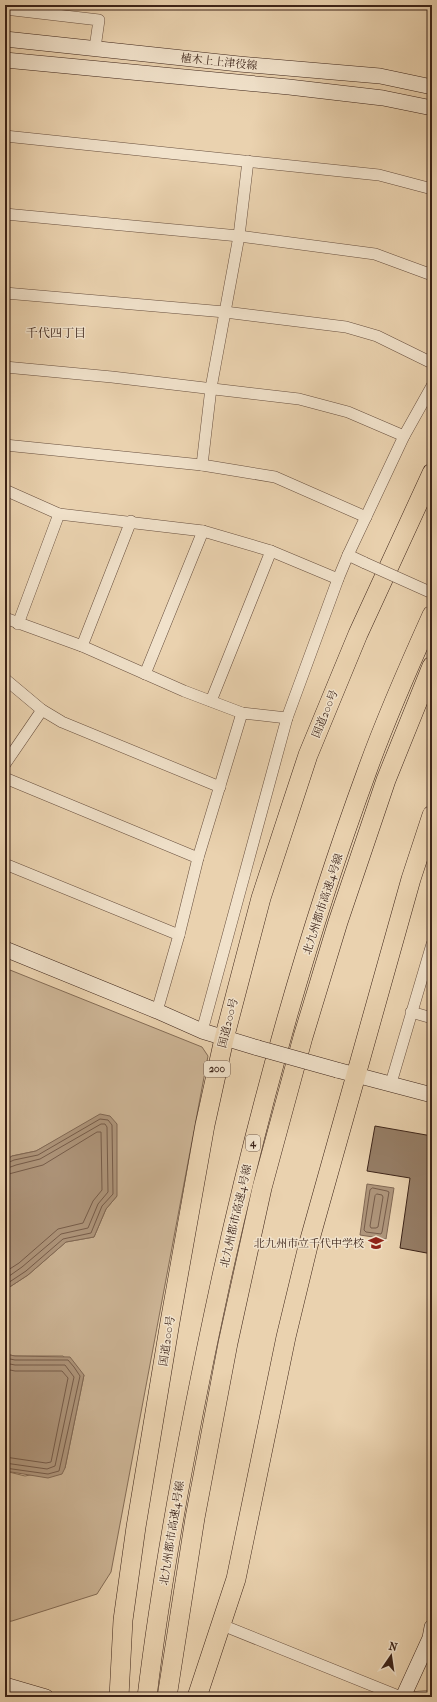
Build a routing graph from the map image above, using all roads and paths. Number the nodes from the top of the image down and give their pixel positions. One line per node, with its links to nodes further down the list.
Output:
1 (20, 8): 2 (street); 4 (street)
2 (5, 9)
3 (5, 39): 4 (main road, 植木上上津役線)
4 (95, 48): 6 (main road, 植木上上津役線)
5 (5, 60): 7 (main road, 植木上上津役線)
6 (432, 87)
7 (432, 108)
8 (5, 136): 9 (street)
9 (248, 161): 10 (street); 12 (street)
10 (432, 189)
11 (5, 214): 12 (street)
12 (239, 236): 13 (street); 15 (street)
13 (432, 275)
14 (5, 293): 15 (street)
15 (225, 312): 16 (street); 19 (street)
16 (432, 363)
17 (5, 367): 19 (street)
18 (432, 386): 20 (street)
19 (211, 388): 20 (street); 22 (street)
20 (404, 436): 26 (street)
21 (5, 445): 22 (street)
22 (202, 465): 26 (street)
23 (432, 473): 57 (highway, 国道200号 / 200)
24 (5, 490): 25 (street)
25 (59, 514): 27 (street); 35 (street)
26 (366, 517): 30 (street)
27 (131, 521): 28 (street); 36 (street)
28 (203, 531): 29 (street); 38 (street)
29 (271, 552): 31 (street); 40 (street)
30 (348, 555): 31 (street); 32 (street, bridge)
31 (338, 579): 43 (street)
32 (432, 593)
33 (432, 615): 64 (highway, 北九州都市高速4号線 / 4)
34 (5, 618): 35 (street)
35 (18, 624): 36 (street)
36 (82, 646): 38 (street)
37 (432, 666): 65 (highway, 北九州都市高速4号線 / 4)
38 (145, 674): 40 (street)
39 (5, 679): 41 (street)
40 (211, 701): 42 (street)
41 (42, 710): 44 (street); 46 (street)
42 (242, 713): 43 (street); 46 (street)
43 (288, 718): 56 (street)
44 (5, 764)
45 (5, 778): 48 (street)
46 (220, 787): 48 (street)
47 (432, 815): 58 (highway)
48 (198, 858): 50 (street)
49 (5, 864): 50 (street)
50 (179, 935): 53 (street)
51 (432, 944): 54 (street)
52 (5, 949): 53 (main road)
53 (157, 1011): 56 (main road)
54 (411, 1012): 55 (street); 59 (street)
55 (432, 1018)
56 (202, 1031): 57 (main road)
57 (224, 1039): 58 (main road, bridge); 68 (highway, 国道200号 / 200)
58 (356, 1075): 59 (main road); 61 (highway)
59 (391, 1083): 60 (main road)
60 (432, 1095)
61 (222, 1625): 69 (highway); 70 (street)
62 (432, 1627): 70 (main road)
63 (5, 1684): 67 (main road)
64 (148, 1694)
65 (167, 1696)
66 (432, 1696): 71 (street)
67 (46, 1697)
68 (119, 1697)
69 (197, 1697)
70 (402, 1697)
71 (417, 1697)

